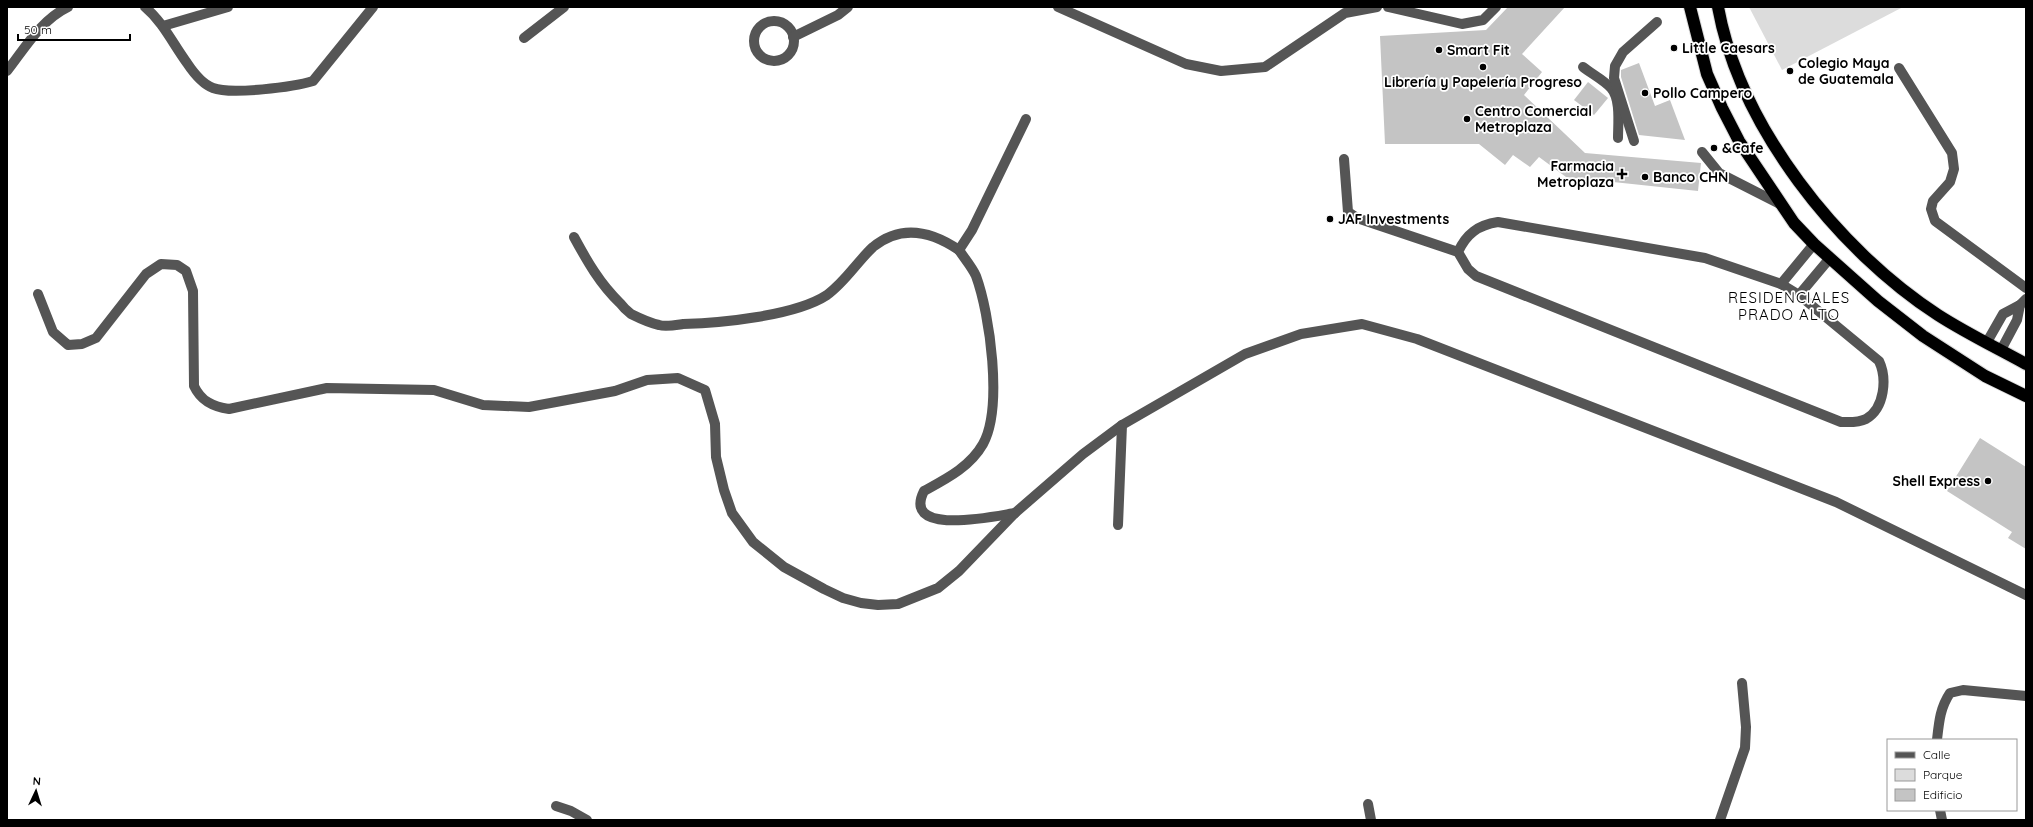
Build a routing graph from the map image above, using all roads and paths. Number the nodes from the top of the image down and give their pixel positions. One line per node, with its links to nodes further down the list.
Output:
1 (68, 7): 19 (street)
2 (145, 7): 14 (street)
3 (228, 7): 14 (street)
4 (373, 7): 14 (street)
5 (564, 7): 16 (street)
6 (848, 7): 15 (street)
7 (1058, 7): 8 (street)
8 (1378, 7)
9 (1388, 7): 10 (street)
10 (1496, 7)
11 (1690, 7): 25 (highway)
12 (1718, 7): 36 (highway)
13 (1657, 22): 22 (street)
14 (162, 26)
15 (794, 37)
16 (524, 38)
17 (1583, 67): 21 (street)
18 (1899, 68): 32 (street)
19 (7, 71)
20 (1026, 118): 28 (street)
21 (1618, 138)
22 (1634, 141)
23 (1702, 152): 25 (street)
24 (1344, 159): 29 (street)
25 (1782, 205): 27 (highway)
26 (574, 237): 28 (street)
27 (1814, 244): 30 (highway); 31 (street)
28 (959, 250): 41 (street)
29 (1458, 252): 31 (street); 34 (street)
30 (1830, 258): 34 (street); 39 (highway)
31 (1781, 284): 34 (street)
32 (2026, 288)
33 (38, 294): 41 (street)
34 (1798, 295)
35 (2023, 302): 36 (street); 37 (street)
36 (1987, 342): 37 (highway)
37 (2001, 350): 38 (highway)
38 (2026, 364)
39 (2026, 396)
40 (1122, 425): 41 (street); 42 (street); 43 (street)
41 (1015, 513)
42 (1118, 525)
43 (2026, 595)
44 (1742, 683): 51 (street)
45 (2026, 696): 46 (street)
46 (1937, 739)
47 (1368, 804): 50 (street)
48 (556, 806): 49 (street)
49 (587, 820)
50 (1371, 820)
51 (1720, 820)

